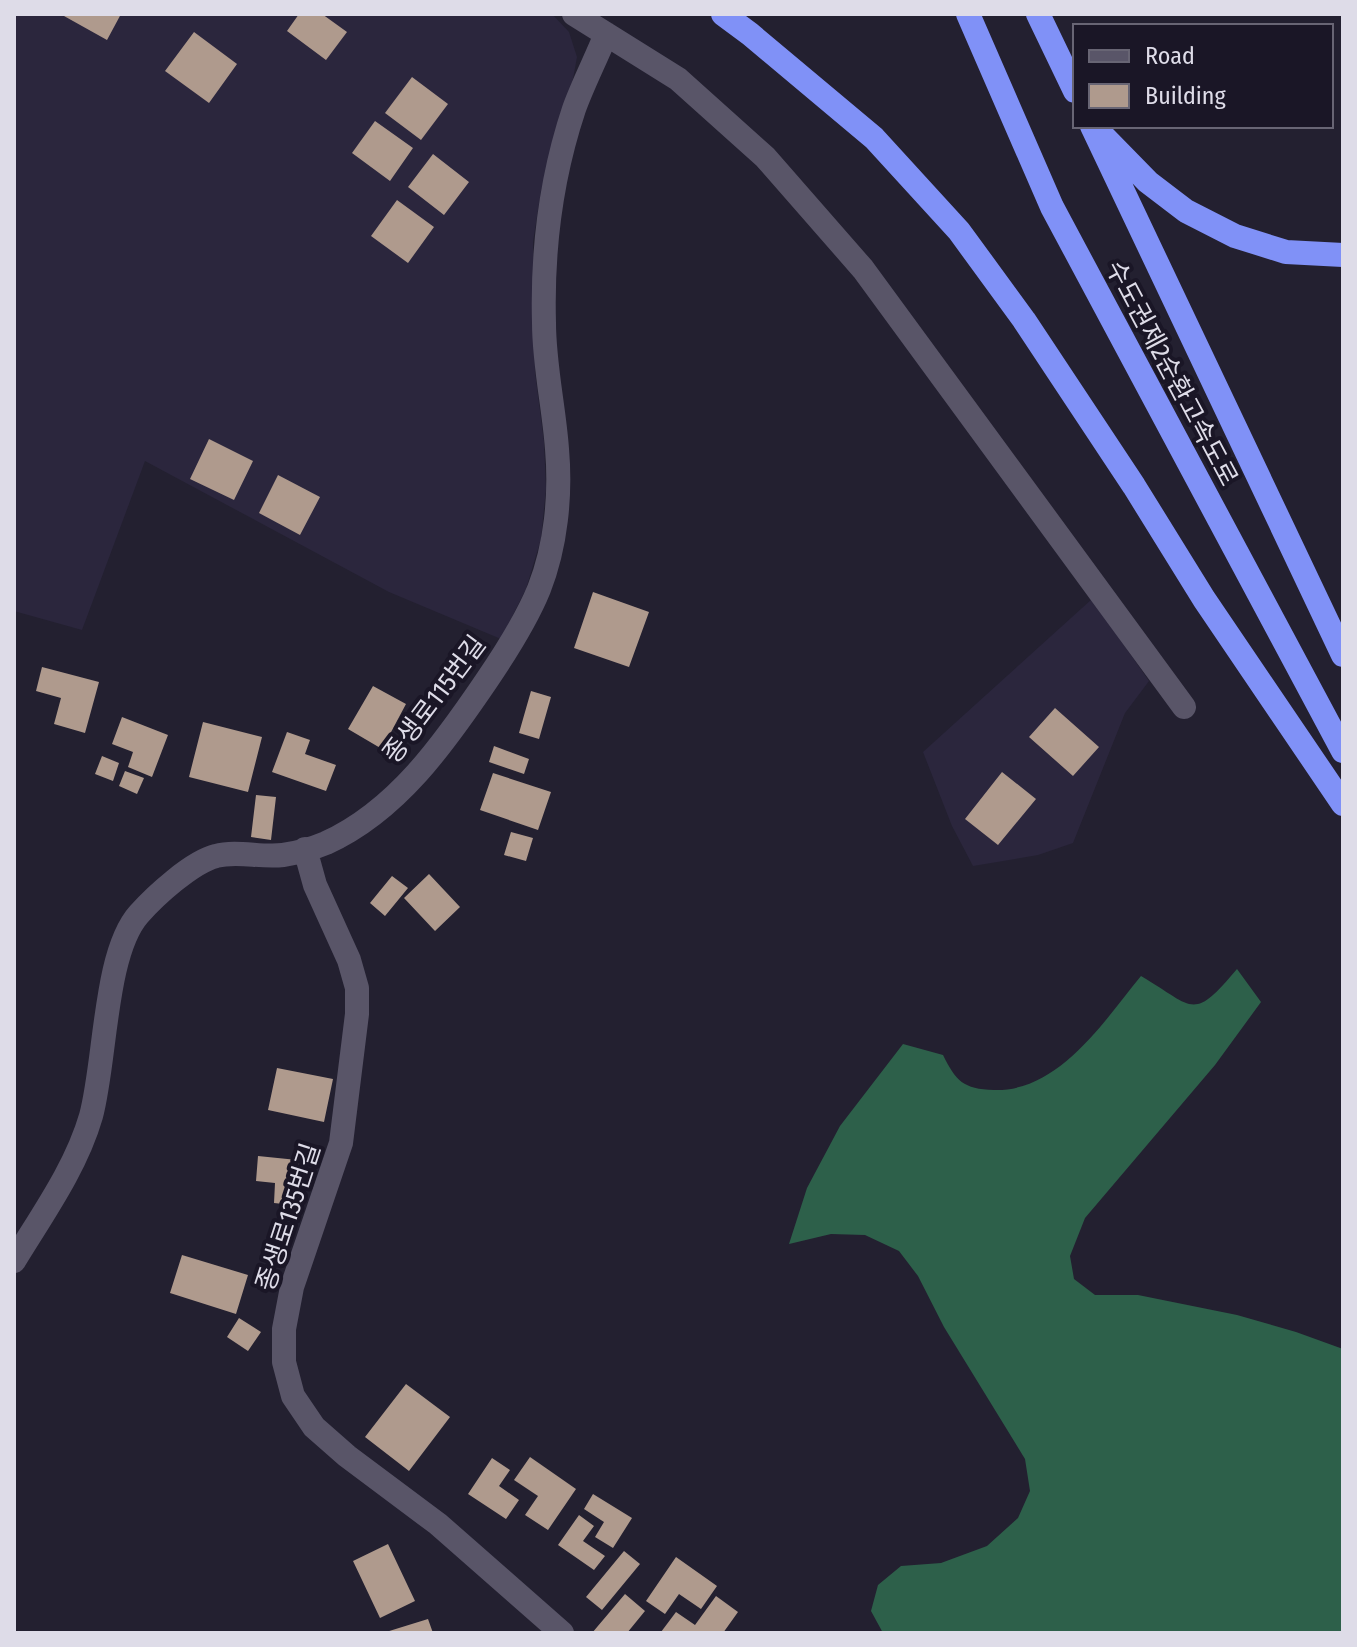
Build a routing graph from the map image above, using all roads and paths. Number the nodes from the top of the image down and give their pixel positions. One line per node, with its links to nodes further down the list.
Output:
1 (574, 14): 5 (lane)
2 (723, 14): 13 (highway)
3 (968, 14): 12 (highway, 수도권제2순환고속도로)
4 (1038, 14): 6 (highway)
5 (606, 34): 11 (lane); 14 (lane, 종생로115번길)
6 (1073, 86)
7 (1093, 128): 10 (highway, 수도권제2순환고속도로)
8 (1094, 128): 9 (highway)
9 (1343, 255)
10 (1343, 655)
11 (1184, 707)
12 (1343, 751)
13 (1343, 804)
14 (305, 849): 15 (lane, 종생로115번길); 16 (lane, 종생로135번길)
15 (14, 1261)
16 (562, 1633)

